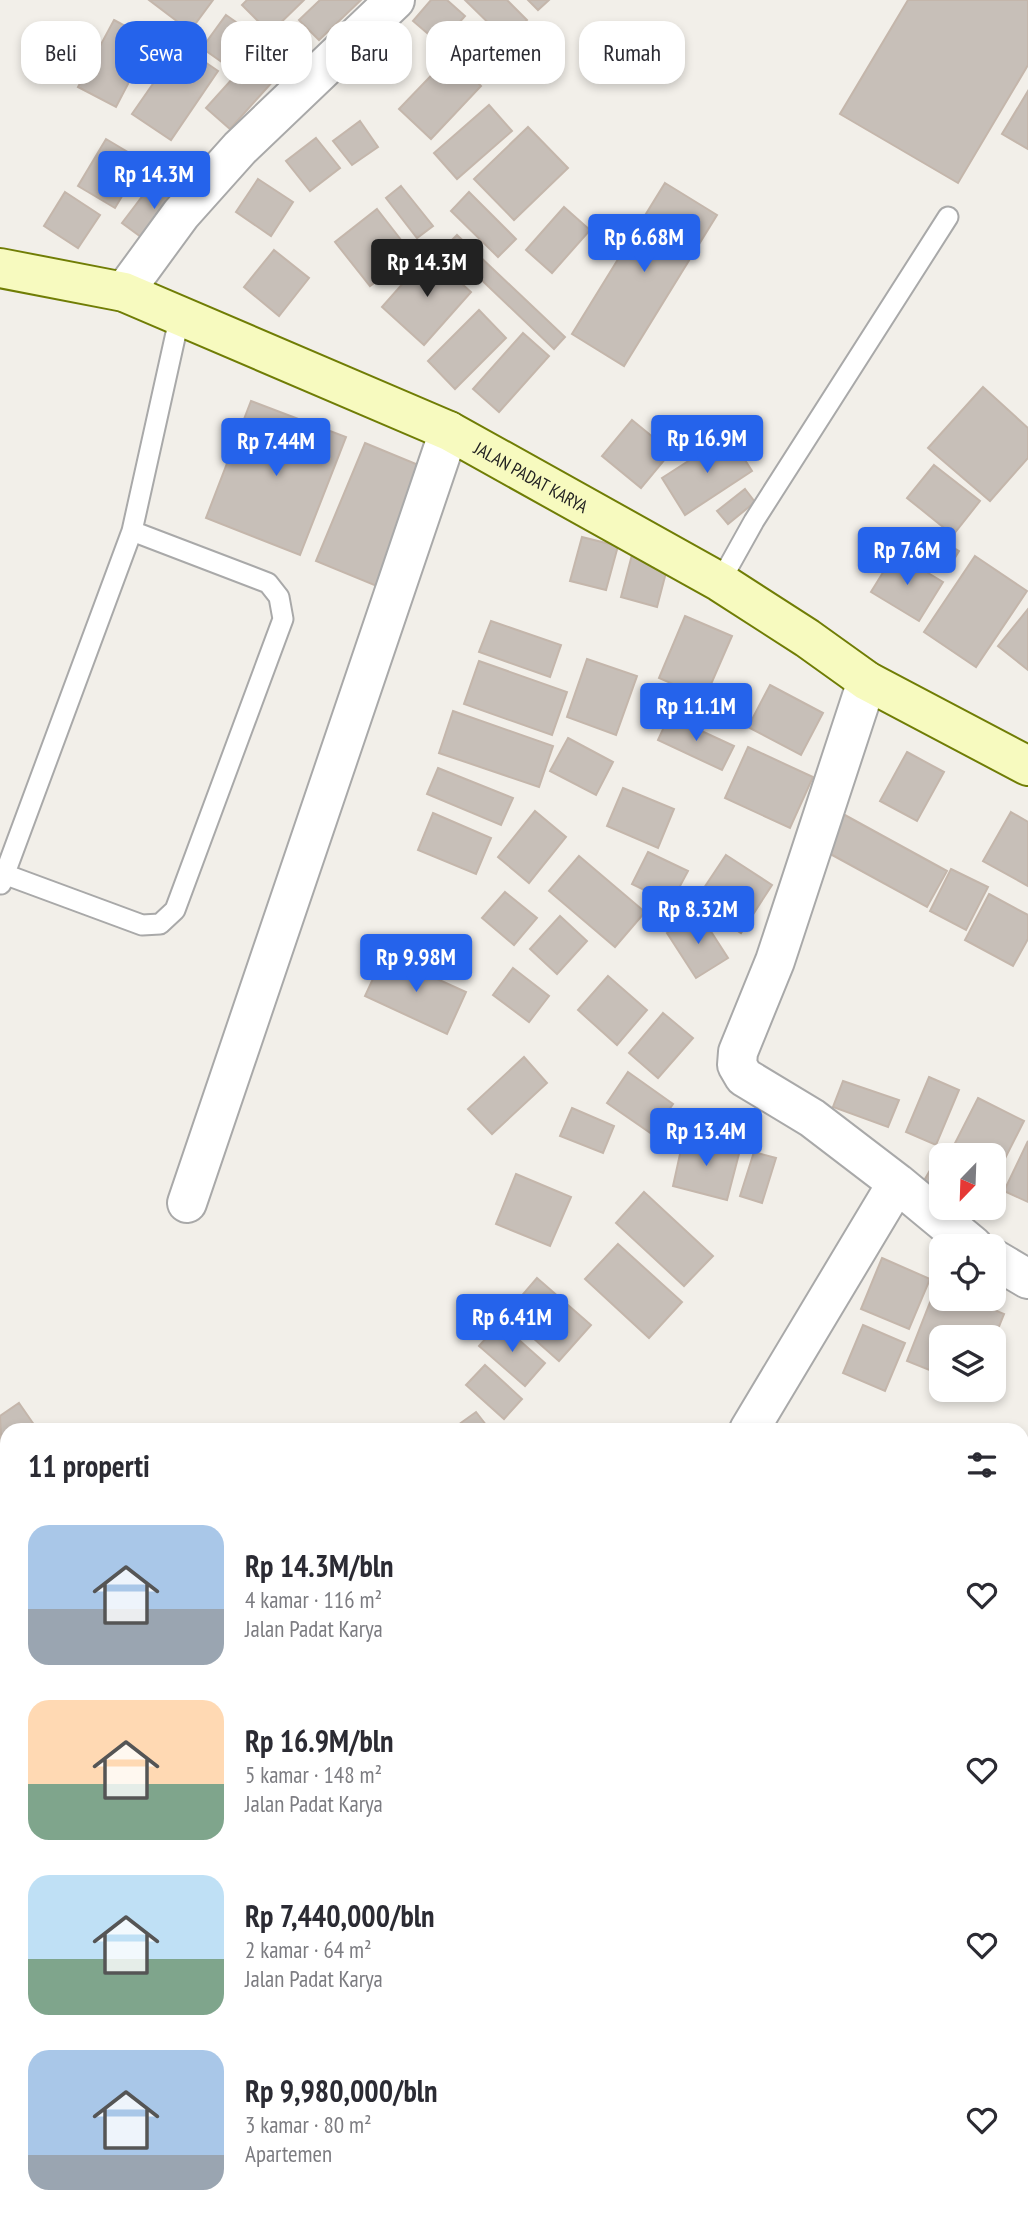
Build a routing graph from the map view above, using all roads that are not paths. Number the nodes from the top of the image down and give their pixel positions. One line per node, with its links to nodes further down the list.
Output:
1 (395, 0): 4 (street)
2 (948, 217): 8 (lane)
3 (0, 268): 4 (street, JALAN PADAT KARYA)
4 (124, 292): 5 (street, JALAN PADAT KARYA)
5 (180, 315): 6 (street, JALAN PADAT KARYA); 7 (lane)
6 (449, 431): 8 (street, JALAN PADAT KARYA); 13 (street)
7 (132, 531): 11 (lane); 11 (lane)
8 (720, 582): 9 (street, JALAN PADAT KARYA)
9 (867, 681): 10 (street, JALAN PADAT KARYA); 12 (street)
10 (1028, 766)
11 (2, 880)
12 (898, 1183): 14 (street); 17 (street)
13 (187, 1203)
14 (959, 1234)
15 (1006, 1266): 16 (street)
16 (1028, 1279)
17 (753, 1423)

